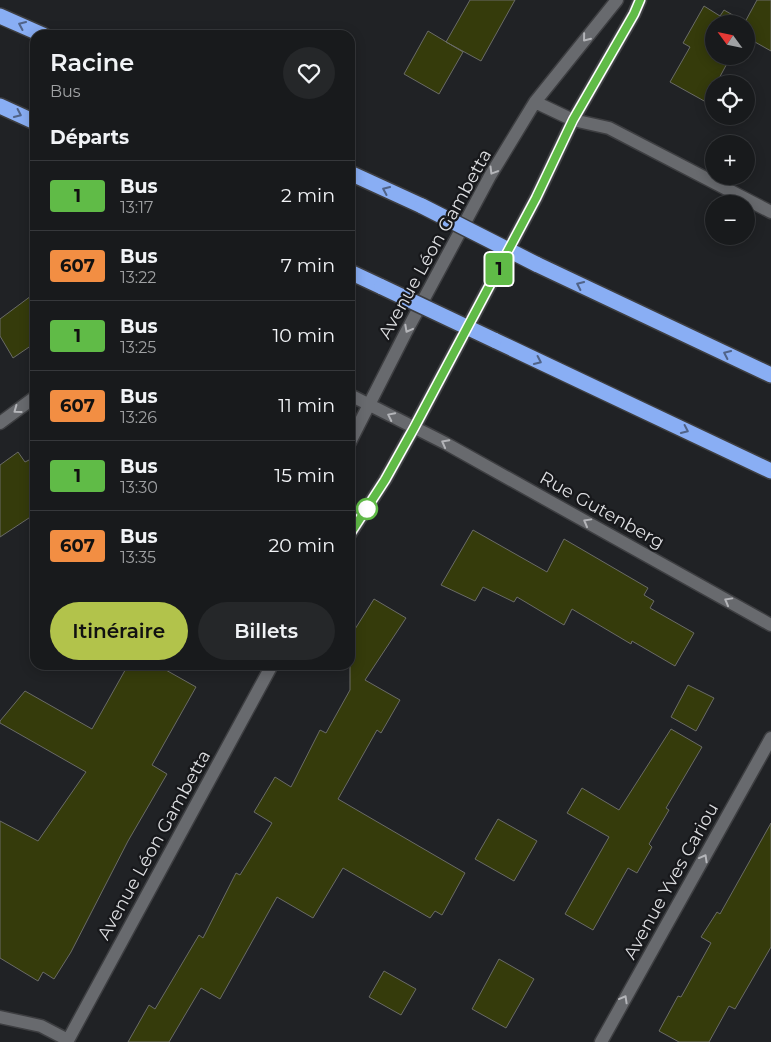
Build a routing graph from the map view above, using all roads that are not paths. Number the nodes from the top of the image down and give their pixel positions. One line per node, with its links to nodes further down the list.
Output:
1 (617, 0): 5 (street, Avenue Léon Gambetta, one-way to 5)
2 (640, 0): 8 (street)
3 (0, 16): 4 (highway, one-way to 3)
4 (32, 30)
5 (535, 102): 8 (street); 15 (street, Avenue Léon Gambetta, one-way to 15)
6 (0, 106): 7 (highway, one-way to 7)
7 (30, 120)
8 (573, 120): 10 (street); 17 (street)
9 (355, 175): 12 (highway, one-way to 9, bridge)
10 (771, 212)
11 (355, 274): 19 (highway, one-way to 19, bridge)
12 (771, 375)
13 (355, 398): 15 (street)
14 (30, 401): 16 (street, one-way to 16)
15 (368, 404): 17 (street, one-way to 15); 18 (street, Avenue Léon Gambetta)
16 (0, 423)
17 (414, 428): 20 (street); 21 (street, Rue Gutenberg, one-way to 17)
18 (355, 431)
19 (771, 471)
20 (355, 526)
21 (771, 625)
22 (269, 670): 25 (street, Avenue Léon Gambetta)
23 (771, 738): 26 (street, Avenue Yves Cariou, one-way to 23)
24 (0, 1017): 25 (street)
25 (67, 1041)
26 (600, 1042)

